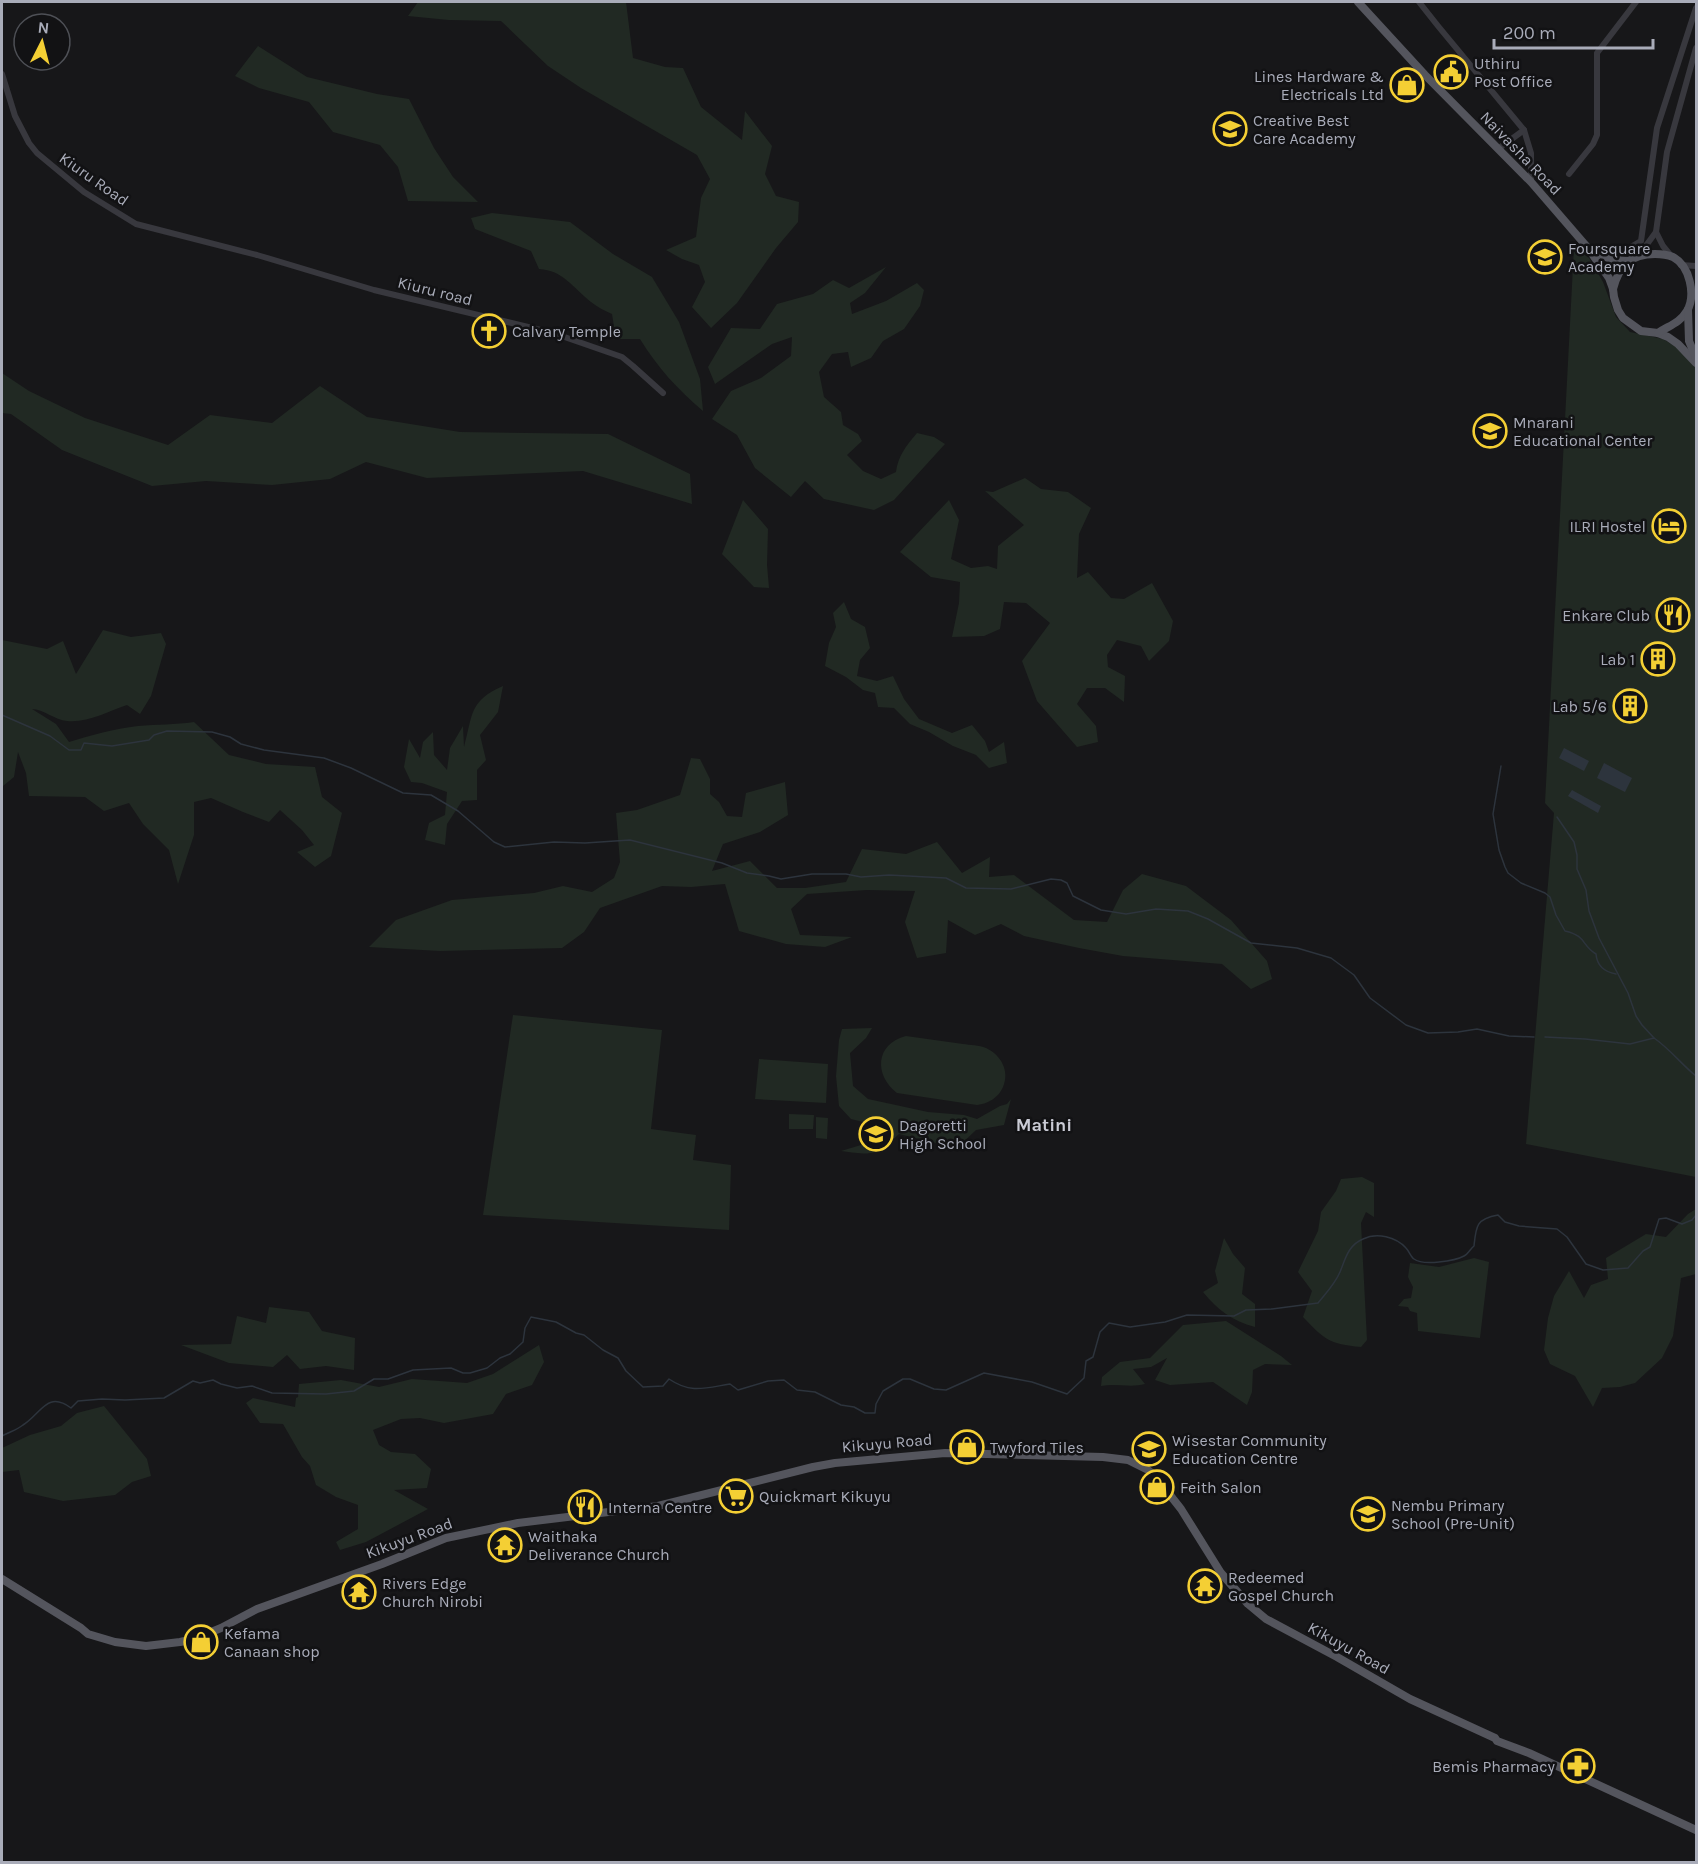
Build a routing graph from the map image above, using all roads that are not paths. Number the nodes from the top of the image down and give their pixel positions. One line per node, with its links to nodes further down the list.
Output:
1 (1358, 2): 8 (main road, Naivasha Road)
2 (1419, 2): 7 (street)
3 (1636, 2): 11 (street)
4 (1696, 8): 9 (street)
5 (1696, 48): 10 (street)
6 (2, 74): 15 (street, Kiuru Road)
7 (1524, 130): 8 (street); 12 (street)
8 (1498, 148): 12 (main road, Naivasha Road)
9 (1654, 150): 10 (street); 14 (street)
10 (1667, 152): 13 (street)
11 (1569, 174)
12 (1531, 182): 14 (main road, Naivasha Road)
13 (1656, 232): 16 (street); 17 (street)
14 (1587, 246): 18 (main road); 21 (main road, Naivasha Road)
15 (223, 247): 27 (street, Kiuru road)
16 (1639, 256): 17 (main road); 18 (main road)
17 (1672, 257): 19 (main road)
18 (1628, 261): 21 (main road)
19 (1682, 265): 20 (street); 22 (main road)
20 (1696, 266)
21 (1613, 289): 24 (main road)
22 (1694, 289): 23 (main road)
23 (1688, 309): 24 (main road); 25 (main road)
24 (1658, 333): 26 (main road)
25 (1696, 358)
26 (1696, 363)
27 (663, 393)
28 (2, 1579): 29 (main road, Kikuyu Road)
29 (1696, 1830)

